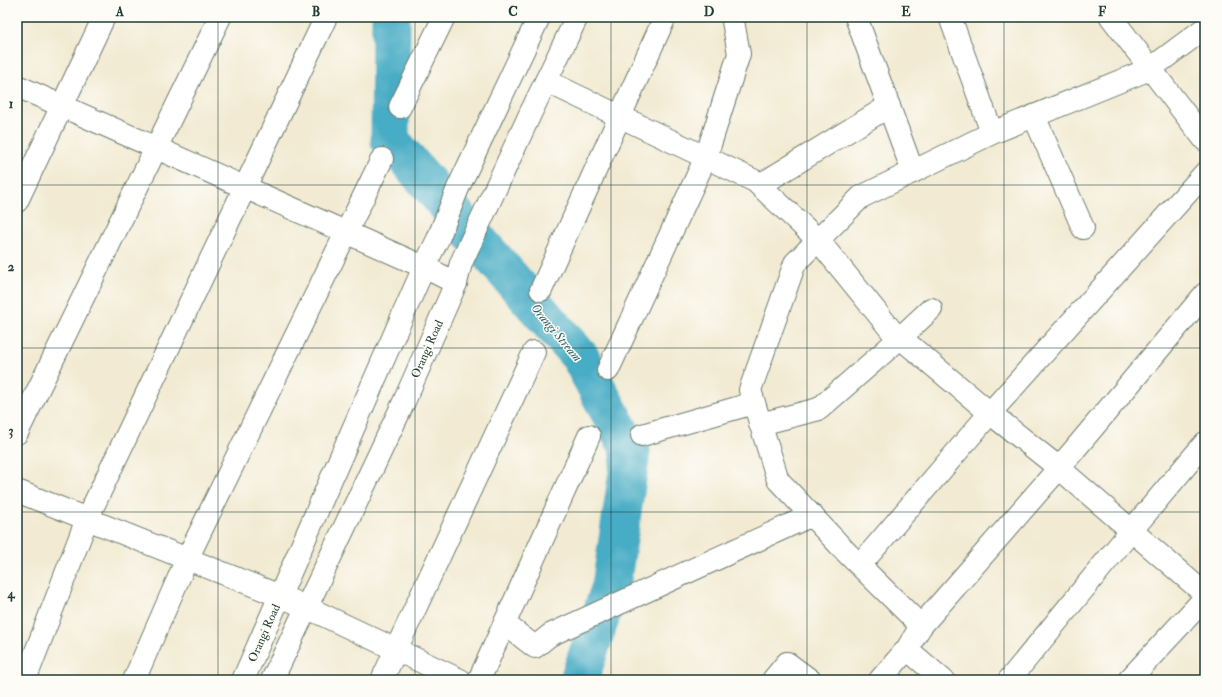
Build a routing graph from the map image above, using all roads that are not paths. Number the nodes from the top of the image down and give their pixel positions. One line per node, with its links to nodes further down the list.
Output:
1 (104, 17): 16 (street)
2 (220, 17): 23 (street)
3 (326, 17): 29 (street)
4 (444, 17): 17 (street)
5 (539, 17): 34 (street, Orangi Road)
6 (577, 17): 14 (street, Orangi Road)
7 (665, 17): 19 (street)
8 (856, 17): 18 (street)
9 (950, 17): 21 (street)
10 (1111, 17): 13 (street)
11 (733, 20): 24 (street)
12 (1205, 28): 13 (street)
13 (1150, 68): 20 (street); 22 (street)
14 (546, 80): 19 (street); 35 (street, Orangi Road)
15 (17, 86): 16 (street)
16 (62, 106): 23 (street); 30 (street)
17 (400, 106)
18 (889, 106): 26 (street); 28 (street)
19 (620, 116): 24 (street); 36 (street)
20 (1034, 116): 21 (street); 31 (street)
21 (992, 133): 26 (street)
22 (1205, 140)
23 (156, 148): 29 (street); 45 (street)
24 (706, 157): 28 (street); 41 (street)
25 (382, 159): 32 (street)
26 (913, 172): 33 (street)
27 (1205, 173): 43 (street)
28 (760, 185): 33 (street)
29 (245, 187): 32 (street); 52 (street)
30 (17, 201)
31 (1083, 228)
32 (346, 232): 34 (street); 54 (street)
33 (818, 240): 39 (street); 42 (street)
34 (424, 266): 35 (street); 57 (street, Orangi Road)
35 (458, 273): 59 (street, Orangi Road)
36 (541, 290)
37 (1205, 294): 49 (street)
38 (931, 309): 39 (street)
39 (900, 338): 43 (street); 44 (street)
40 (534, 352): 63 (street)
41 (608, 370)
42 (754, 403): 44 (street); 46 (street)
43 (990, 413): 49 (street); 55 (street)
44 (760, 424): 51 (street)
45 (17, 433)
46 (642, 435)
47 (590, 436): 60 (street)
48 (1205, 443): 53 (street)
49 (1059, 468): 53 (street); 61 (street)
50 (17, 491): 52 (street)
51 (812, 515): 55 (street); 60 (street)
52 (87, 519): 54 (street); 64 (street)
53 (1131, 530): 56 (street); 75 (street)
54 (187, 559): 57 (street); 65 (street)
55 (860, 565): 61 (street)
56 (1205, 594)
57 (280, 596): 59 (street); 66 (street, Orangi Road)
58 (1205, 598): 76 (street)
59 (306, 607): 63 (street); 67 (street, Orangi Road)
60 (505, 624): 70 (street)
61 (922, 626): 62 (street)
62 (907, 648): 73 (street); 74 (street)
63 (396, 649): 68 (street); 69 (street)
64 (25, 680)
65 (134, 680)
66 (243, 680)
67 (272, 680)
68 (382, 680)
69 (460, 680)
70 (480, 680)
71 (773, 680): 72 (street)
72 (810, 680)
73 (880, 680)
74 (943, 680)
75 (1009, 680)
76 (1129, 680)

